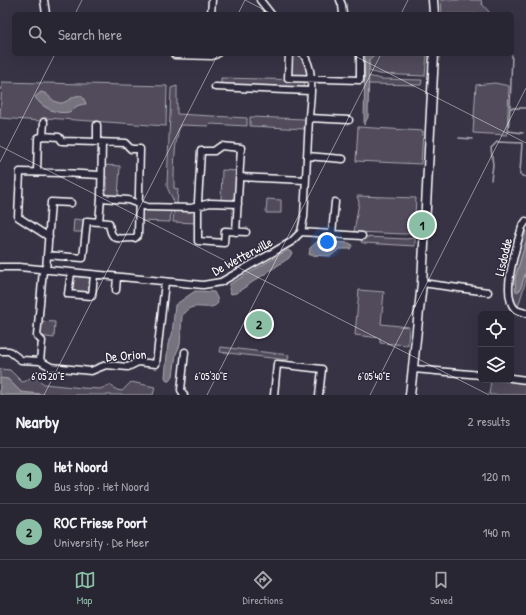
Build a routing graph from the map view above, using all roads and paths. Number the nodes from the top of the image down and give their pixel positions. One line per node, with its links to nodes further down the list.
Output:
1 (44, 0): 6 (street)
2 (212, 0): 7 (street)
3 (260, 0): 8 (street)
4 (340, 0): 9 (street)
5 (433, 0): 10 (main road)
6 (46, 12)
7 (211, 12)
8 (269, 12)
9 (343, 12)
10 (434, 12)
11 (289, 56): 15 (street)
12 (304, 56): 15 (street)
13 (360, 56): 15 (street)
14 (434, 56): 51 (main road)
15 (310, 79): 17 (street)
16 (215, 87): 17 (street)
17 (310, 91): 18 (street)
18 (309, 118): 19 (street); 24 (street)
19 (349, 120)
20 (44, 122): 22 (street)
21 (97, 125): 23 (street)
22 (43, 136): 23 (street); 26 (street)
23 (99, 142): 27 (street); 33 (street)
24 (307, 156): 25 (street); 29 (street)
25 (343, 159)
26 (37, 172): 27 (street); 43 (street)
27 (100, 175): 30 (street)
28 (240, 177): 29 (street); 34 (street); 35 (street)
29 (305, 180): 40 (street)
30 (101, 198): 33 (street); 37 (street)
31 (335, 202): 41 (street)
32 (71, 204): 43 (street)
33 (139, 204): 35 (street); 37 (street)
34 (238, 204): 35 (street); 38 (street)
35 (199, 207): 38 (street)
36 (526, 221): 54 (street, Lisdodde)
37 (99, 222): 44 (street)
38 (236, 232): 39 (street)
39 (246, 232)
40 (301, 232): 41 (street); 50 (street, De Wetterwille)
41 (332, 234): 42 (street)
42 (362, 236)
43 (49, 237): 44 (street)
44 (47, 255): 46 (street)
45 (0, 267): 46 (street, De Wetterwille)
46 (44, 270): 47 (street, De Wetterwille); 57 (street)
47 (70, 273): 48 (street, De Wetterwille); 48 (street)
48 (94, 275): 49 (street, De Wetterwille)
49 (117, 277): 50 (street, De Wetterwille); 52 (street)
50 (165, 282): 57 (street, De Orion)
51 (422, 283): 53 (street, Lisdodde); 58 (main road)
52 (116, 290)
53 (488, 292)
54 (526, 313)
55 (0, 351): 57 (street, De Orion)
56 (185, 352): 62 (street)
57 (40, 361)
58 (414, 369): 59 (street); 65 (main road)
59 (478, 375)
60 (514, 378): 61 (street)
61 (526, 380)
62 (184, 395)
63 (274, 395): 64 (street)
64 (319, 395)
65 (410, 395)

